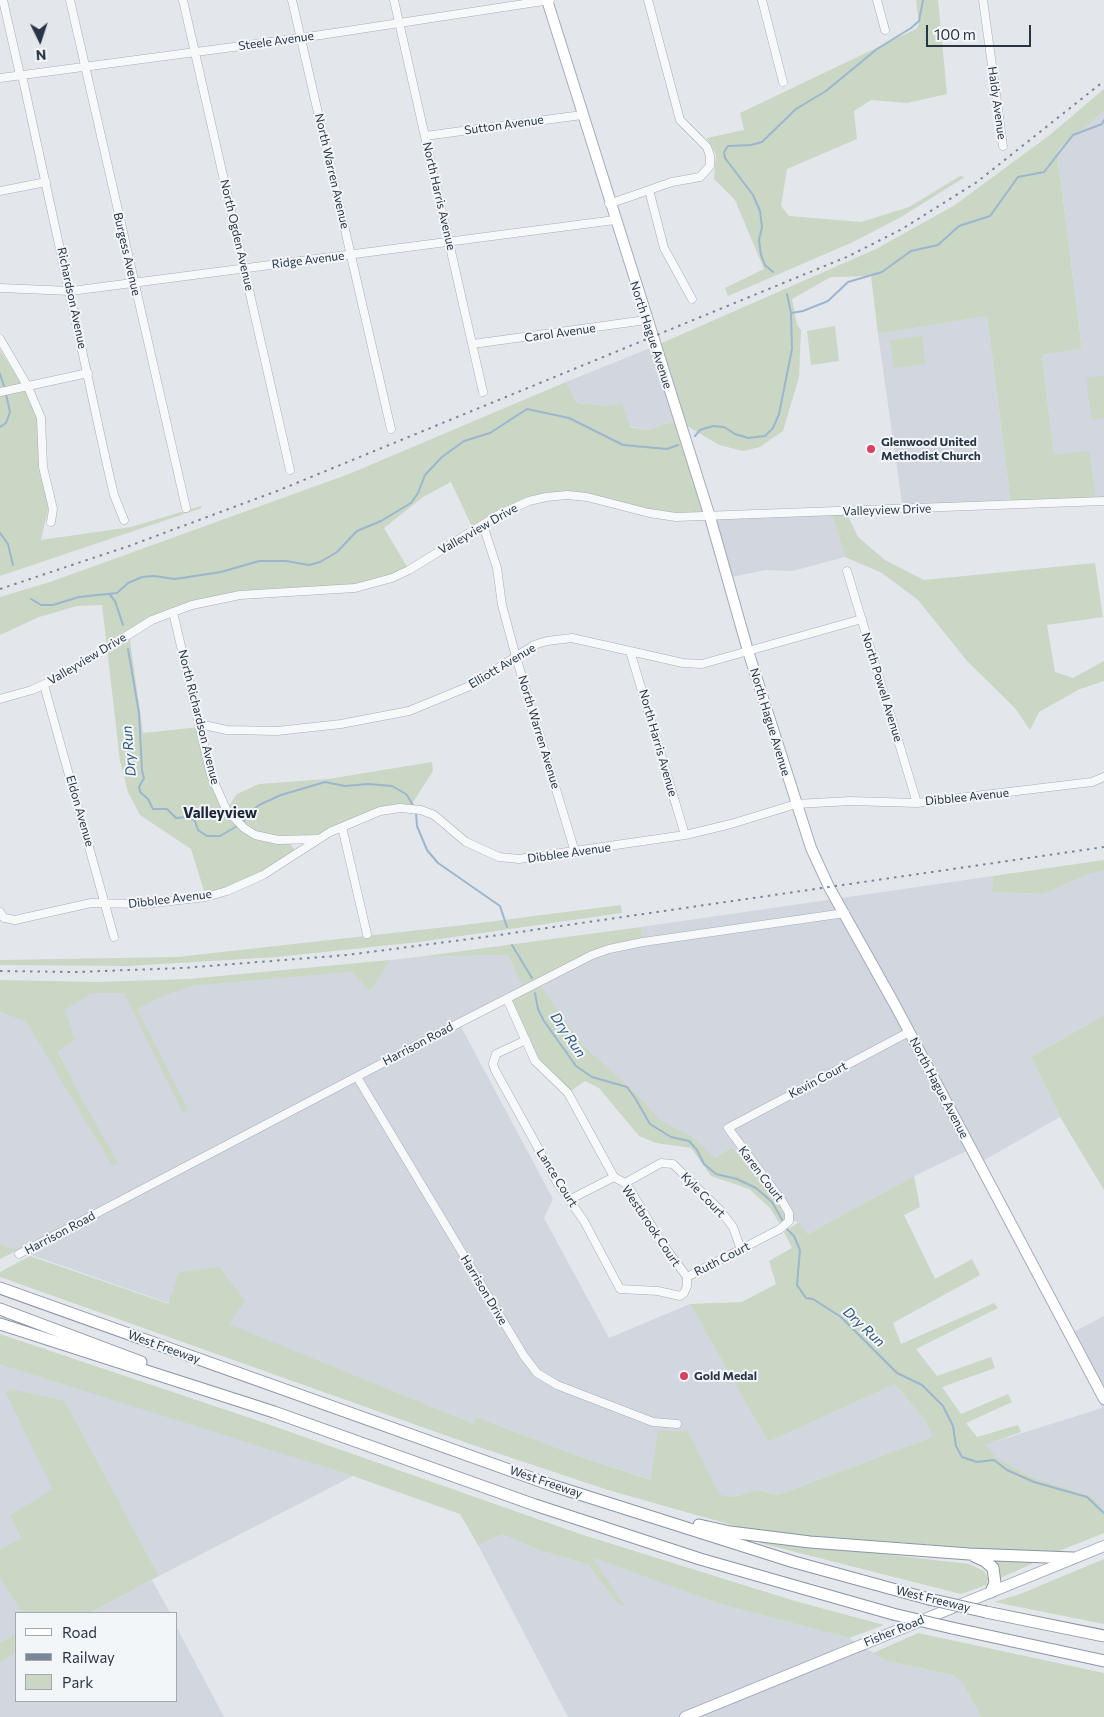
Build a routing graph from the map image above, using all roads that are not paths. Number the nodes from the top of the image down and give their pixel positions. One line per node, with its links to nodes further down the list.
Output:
1 (3, 0): 16 (street, Richardson Avenue)
2 (70, 0): 15 (street, Burgess Avenue)
3 (183, 0): 14 (street, North Ogden Avenue)
4 (292, 0): 13 (street, North Warren Avenue)
5 (394, 0): 11 (street, North Harris Avenue)
6 (548, 0): 11 (street, Steele Avenue); 19 (main road, North Hague Avenue)
7 (648, 0): 23 (street)
8 (762, 0): 18 (street)
9 (877, 0): 12 (street)
10 (983, 0): 21 (street, Haldy Avenue)
11 (400, 24): 13 (street, Steele Avenue); 20 (street, North Harris Avenue)
12 (885, 30)
13 (301, 38): 14 (street, Steele Avenue); 28 (street, North Warren Avenue)
14 (195, 52): 15 (street, Steele Avenue); 29 (street, North Ogden Avenue)
15 (84, 67): 16 (street, Steele Avenue); 30 (street, Burgess Avenue)
16 (21, 75): 17 (street, Steele Avenue); 22 (street, Richardson Avenue)
17 (0, 78)
18 (783, 82)
19 (582, 115): 20 (street, Sutton Avenue); 25 (main road, North Hague Avenue)
20 (425, 136): 27 (street, North Harris Avenue)
21 (1003, 146)
22 (46, 182): 24 (street); 32 (street, Richardson Avenue)
23 (649, 190): 25 (street); 34 (street)
24 (0, 191)
25 (610, 204): 26 (main road, North Hague Avenue)
26 (615, 220): 27 (street, Ridge Avenue); 35 (main road, North Hague Avenue)
27 (449, 242): 28 (street, Ridge Avenue); 37 (street, North Harris Avenue)
28 (351, 255): 29 (street, Ridge Avenue); 42 (street, North Warren Avenue)
29 (244, 268): 30 (street, Ridge Avenue); 43 (street, North Ogden Avenue)
30 (134, 283): 32 (street, Ridge Avenue); 45 (street, Burgess Avenue)
31 (3, 288): 32 (street, Ridge Avenue); 33 (street)
32 (71, 291): 38 (street, Richardson Avenue)
33 (0, 294)
34 (692, 299)
35 (646, 320): 37 (street, Carol Avenue); 46 (main road, North Hague Avenue)
36 (0, 339): 39 (street)
37 (473, 344): 41 (street, North Harris Avenue)
38 (88, 373): 39 (street); 47 (street, Richardson Avenue)
39 (28, 387): 40 (street); 48 (street)
40 (0, 392)
41 (484, 392)
42 (391, 429)
43 (290, 470)
44 (1104, 501): 46 (street, Valleyview Drive)
45 (186, 508)
46 (710, 517): 49 (street, Valleyview Drive); 54 (main road, North Hague Avenue)
47 (124, 520)
48 (51, 522)
49 (483, 525): 51 (street, Valleyview Drive); 55 (street, North Warren Avenue)
50 (847, 571): 52 (street, North Powell Avenue)
51 (173, 612): 56 (street, Valleyview Drive); 58 (street, North Richardson Avenue)
52 (862, 619): 54 (street, Elliott Avenue); 60 (street, North Powell Avenue)
53 (630, 651): 54 (street, Elliott Avenue); 55 (street, Elliott Avenue); 63 (street, North Harris Avenue)
54 (748, 651): 61 (main road, North Hague Avenue)
55 (516, 657): 58 (street, Elliott Avenue); 65 (street, North Warren Avenue)
56 (44, 685): 57 (street, Valleyview Drive); 66 (street, Eldon Avenue)
57 (0, 700)
58 (200, 724): 64 (street, North Richardson Avenue)
59 (1104, 777): 60 (street, Dibblee Avenue)
60 (918, 803): 61 (street, Dibblee Avenue)
61 (796, 804): 63 (street, Dibblee Avenue); 67 (main road, North Hague Avenue)
62 (342, 827): 64 (street, Dibblee Avenue); 65 (street, Dibblee Avenue); 69 (street)
63 (685, 835): 65 (street, Dibblee Avenue)
64 (318, 839): 66 (street, Dibblee Avenue)
65 (575, 852)
66 (107, 904): 68 (street, Dibblee Avenue); 70 (street, Eldon Avenue)
67 (845, 913): 71 (street, Harrison Road); 72 (main road, North Hague Avenue)
68 (2, 915)
69 (367, 934)
70 (114, 937)
71 (507, 999): 73 (street, Westbrook Court); 74 (street, Harrison Road)
72 (909, 1032): 75 (street, Kevin Court); 87 (main road, North Hague Avenue)
73 (526, 1040): 76 (street, Westbrook Court); 78 (street, Lance Court)
74 (357, 1077): 81 (street, Harrison Road); 89 (street, Harrison Drive)
75 (728, 1128): 79 (street, Karen Court)
76 (614, 1177): 77 (street, Westbrook Court); 78 (street)
77 (625, 1184): 80 (street, Kyle Court); 82 (street, Westbrook Court)
78 (569, 1200): 84 (street, Lance Court)
79 (789, 1221): 80 (street, Ruth Court)
80 (741, 1250): 82 (street, Ruth Court)
81 (18, 1254)
82 (687, 1277): 84 (street, Ruth Court)
83 (0, 1288): 90 (highway, West Freeway)
84 (635, 1290)
85 (0, 1309): 88 (highway)
86 (0, 1324): 88 (highway, West Freeway)
87 (1104, 1398)
88 (274, 1412): 96 (highway, West Freeway, bridge)
89 (677, 1424)
90 (602, 1501): 92 (highway); 95 (highway, West Freeway, bridge)
91 (1104, 1546): 93 (main road, Fisher Road)
92 (969, 1554): 93 (highway); 94 (highway)
93 (1073, 1558): 94 (main road, Fisher Road)
94 (991, 1592): 97 (main road, Fisher Road)
95 (1104, 1636)
96 (1104, 1661)
97 (685, 1717)

